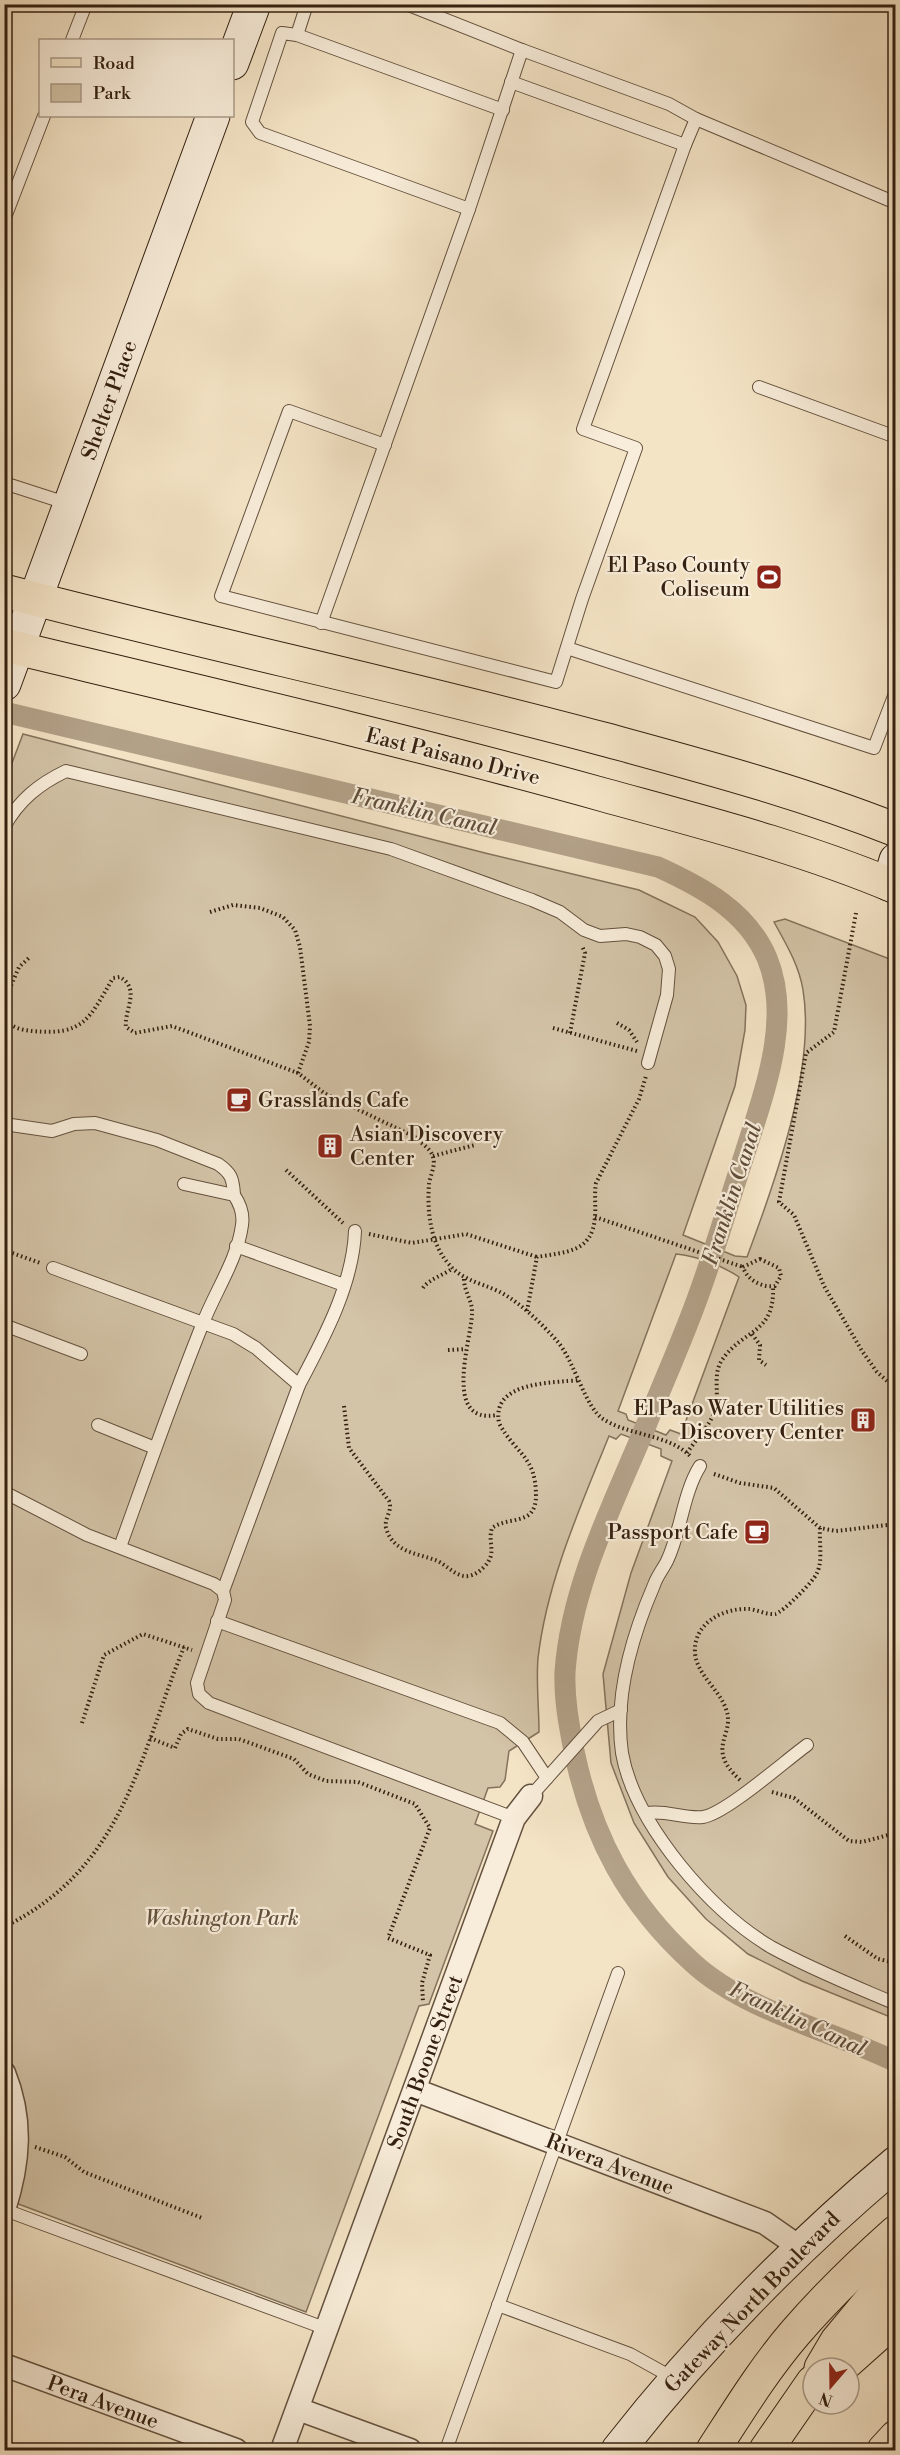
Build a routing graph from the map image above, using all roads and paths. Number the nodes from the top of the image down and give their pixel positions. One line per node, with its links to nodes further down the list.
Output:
1 (86, 4): 6 (lane)
2 (254, 4): 8 (street)
3 (307, 4): 5 (lane)
4 (406, 4): 7 (lane)
5 (297, 35): 10 (lane); 16 (lane)
6 (72, 39)
7 (522, 50): 9 (lane); 13 (lane)
8 (234, 58)
9 (511, 82): 10 (lane); 14 (lane)
10 (503, 110): 16 (lane)
11 (44, 117): 17 (lane)
12 (213, 117): 22 (street, Shelter Place)
13 (696, 119): 14 (lane); 15 (lane)
14 (684, 145): 26 (lane)
15 (896, 203)
16 (469, 209): 20 (lane)
17 (4, 219)
18 (759, 387): 19 (lane)
19 (896, 437)
20 (385, 445): 24 (lane); 24 (lane)
21 (4, 483): 22 (lane)
22 (70, 504): 23 (street, Shelter Place)
23 (20, 595): 25 (street, Shelter Place); 30 (main road)
24 (321, 623): 26 (lane)
25 (11, 647): 27 (street, Shelter Place); 31 (main road, East Paisano Drive)
26 (567, 648): 28 (lane)
27 (4, 684)
28 (896, 691)
29 (4, 827): 41 (lane)
30 (896, 830)
31 (893, 877)
32 (210, 912): 42 (path)
33 (856, 913): 72 (path)
34 (580, 944): 40 (path)
35 (29, 958): 36 (path)
36 (4, 1002)
37 (4, 1017): 42 (path)
38 (617, 1023): 40 (path)
39 (553, 1028): 40 (path)
40 (570, 1033)
41 (648, 1063): 49 (path)
42 (298, 1073): 45 (path)
43 (4, 1124): 48 (lane)
44 (475, 1145): 45 (path)
45 (434, 1156): 51 (path)
46 (286, 1170): 50 (path)
47 (184, 1184): 48 (lane)
48 (234, 1195): 52 (lane)
49 (595, 1217): 54 (path); 55 (path)
50 (355, 1231): 51 (path); 59 (lane)
51 (434, 1239): 54 (path); 57 (path)
52 (236, 1246): 59 (lane); 63 (lane)
53 (4, 1250): 56 (path)
54 (537, 1257): 62 (path)
55 (743, 1267): 60 (path); 60 (path)
56 (53, 1268): 63 (lane)
57 (453, 1268): 58 (path); 61 (path)
58 (464, 1279): 62 (path); 66 (path)
59 (344, 1285): 71 (lane)
60 (773, 1287): 65 (path)
61 (423, 1288)
62 (527, 1311): 70 (path)
63 (203, 1322): 71 (lane); 76 (lane)
64 (4, 1325): 68 (lane)
65 (752, 1334): 69 (path); 78 (path)
66 (466, 1349): 67 (path); 74 (path)
67 (448, 1350)
68 (81, 1354)
69 (766, 1365)
70 (580, 1380): 74 (path); 77 (path)
71 (299, 1385): 85 (lane)
72 (896, 1389)
73 (344, 1406): 74 (path)
74 (497, 1415)
75 (98, 1425): 76 (lane)
76 (155, 1448): 83 (lane)
77 (677, 1448)
78 (687, 1453)
79 (699, 1466): 82 (path); 90 (lane)
80 (4, 1492): 83 (lane)
81 (896, 1524): 82 (path)
82 (820, 1528): 95 (path)
83 (120, 1548): 85 (lane)
84 (896, 1564): 86 (path)
85 (223, 1591): 87 (lane)
86 (896, 1593)
87 (218, 1621): 89 (lane); 94 (lane)
88 (184, 1647): 89 (path); 91 (path); 92 (path)
89 (206, 1654): 98 (lane)
90 (621, 1710): 94 (lane, South Boone Street); 97 (lane)
91 (82, 1723)
92 (150, 1738): 100 (path); 105 (path)
93 (807, 1745): 95 (lane)
94 (549, 1774): 96 (lane, South Boone Street)
95 (751, 1786): 97 (lane); 99 (path)
96 (531, 1796): 98 (street, South Boone Street)
97 (647, 1813): 104 (lane)
98 (514, 1818): 107 (street, South Boone Street)
99 (896, 1833)
100 (4, 1927)
101 (845, 1936): 102 (path)
102 (896, 1963)
103 (618, 1973): 109 (lane)
104 (896, 2004)
105 (423, 2008)
106 (4, 2073): 108 (street)
107 (415, 2090): 109 (street, Rivera Avenue); 118 (street, South Boone Street)
108 (18, 2141): 111 (street); 112 (path)
109 (557, 2144): 114 (street, Rivera Avenue); 116 (lane)
110 (896, 2163): 114 (street, Gateway North Boulevard)
111 (5, 2210): 118 (lane)
112 (202, 2218)
113 (896, 2232): 131 (main road)
114 (797, 2251): 122 (street, Gateway North Boulevard)
115 (896, 2270): 119 (main road)
116 (498, 2305): 122 (lane); 129 (lane)
117 (896, 2319): 120 (main road)
118 (327, 2329): 124 (street, South Boone Street)
119 (828, 2356)
120 (854, 2356)
121 (4, 2365): 126 (street, Pera Avenue)
122 (676, 2379): 130 (street, Gateway North Boulevard)
123 (801, 2404): 132 (main road)
124 (298, 2409): 127 (street, South Boone Street); 128 (street)
125 (896, 2437): 133 (main road)
126 (236, 2451)
127 (282, 2451)
128 (410, 2451)
129 (446, 2451)
130 (618, 2451)
131 (713, 2451)
132 (766, 2451)
133 (884, 2451)

